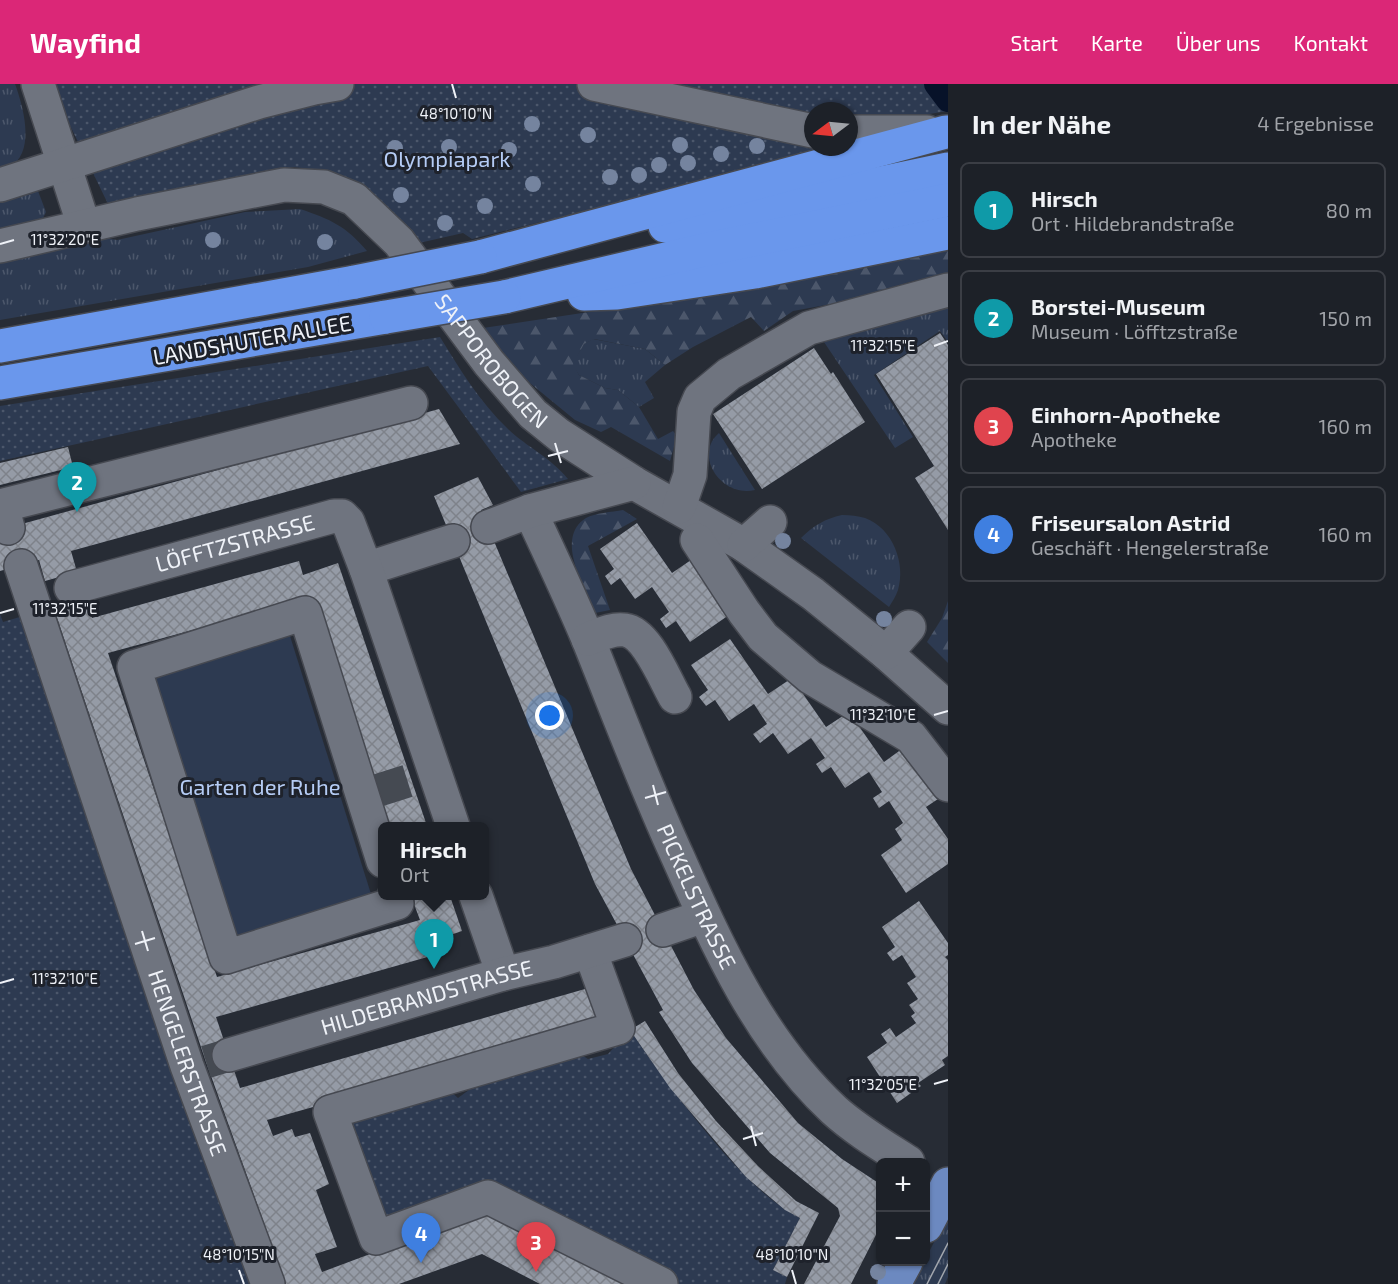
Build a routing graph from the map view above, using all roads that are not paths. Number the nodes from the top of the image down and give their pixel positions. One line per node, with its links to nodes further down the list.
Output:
1 (38, 84): 7 (street)
2 (337, 84): 7 (street)
3 (594, 84): 4 (street)
4 (804, 129)
5 (858, 132): 6 (street)
6 (947, 132): 14 (highway)
7 (65, 165): 9 (street); 11 (street)
8 (948, 170): 14 (highway)
9 (0, 186)
10 (948, 200): 16 (highway)
11 (84, 226): 13 (street, SAPPOROBOGEN); 20 (street, SAPPOROBOGEN)
12 (948, 233): 16 (highway)
13 (0, 246)
14 (480, 257): 17 (highway, LANDSHUTER ALLEE, bridge)
15 (948, 290): 21 (street)
16 (504, 297): 18 (highway, LANDSHUTER ALLEE, bridge)
17 (0, 346)
18 (0, 383)
19 (411, 403): 25 (street)
20 (634, 483): 21 (street, SAPPOROBOGEN); 22 (street)
21 (679, 507): 28 (street, SAPPOROBOGEN)
22 (530, 511): 24 (street); 33 (street, PICKELSTRASSE)
23 (770, 522): 28 (street)
24 (488, 527)
25 (8, 528)
26 (697, 540): 37 (street)
27 (453, 541): 30 (street)
28 (744, 545): 34 (street, SAPPOROBOGEN)
29 (21, 566): 31 (street, HENGELERSTRASSE)
30 (366, 570): 31 (street, LÖFFTZSTRASSE); 38 (street, LÖFFTZSTRASSE)
31 (50, 593): 47 (street, HENGELERSTRASSE)
32 (909, 627): 34 (street)
33 (588, 639): 35 (street); 42 (street, PICKELSTRASSE)
34 (886, 653): 36 (street, SAPPOROBOGEN)
35 (675, 697)
36 (948, 708)
37 (948, 785)
38 (451, 822)
39 (378, 837): 40 (street)
40 (396, 900)
41 (477, 900): 46 (street)
42 (704, 916): 43 (street); 48 (street, PICKELSTRASSE)
43 (663, 930)
44 (625, 940): 45 (street, HILDEBRANDSTRASSE)
45 (590, 951): 46 (street, HILDEBRANDSTRASSE); 54 (street)
46 (503, 974): 47 (street, HILDEBRANDSTRASSE)
47 (207, 1061): 53 (street, HENGELERSTRASSE)
48 (902, 1158)
49 (930, 1175): 50 (street)
50 (948, 1184): 51 (main road)
51 (930, 1218)
52 (904, 1266): 55 (main road)
53 (268, 1284)
54 (661, 1284)
55 (894, 1284)

